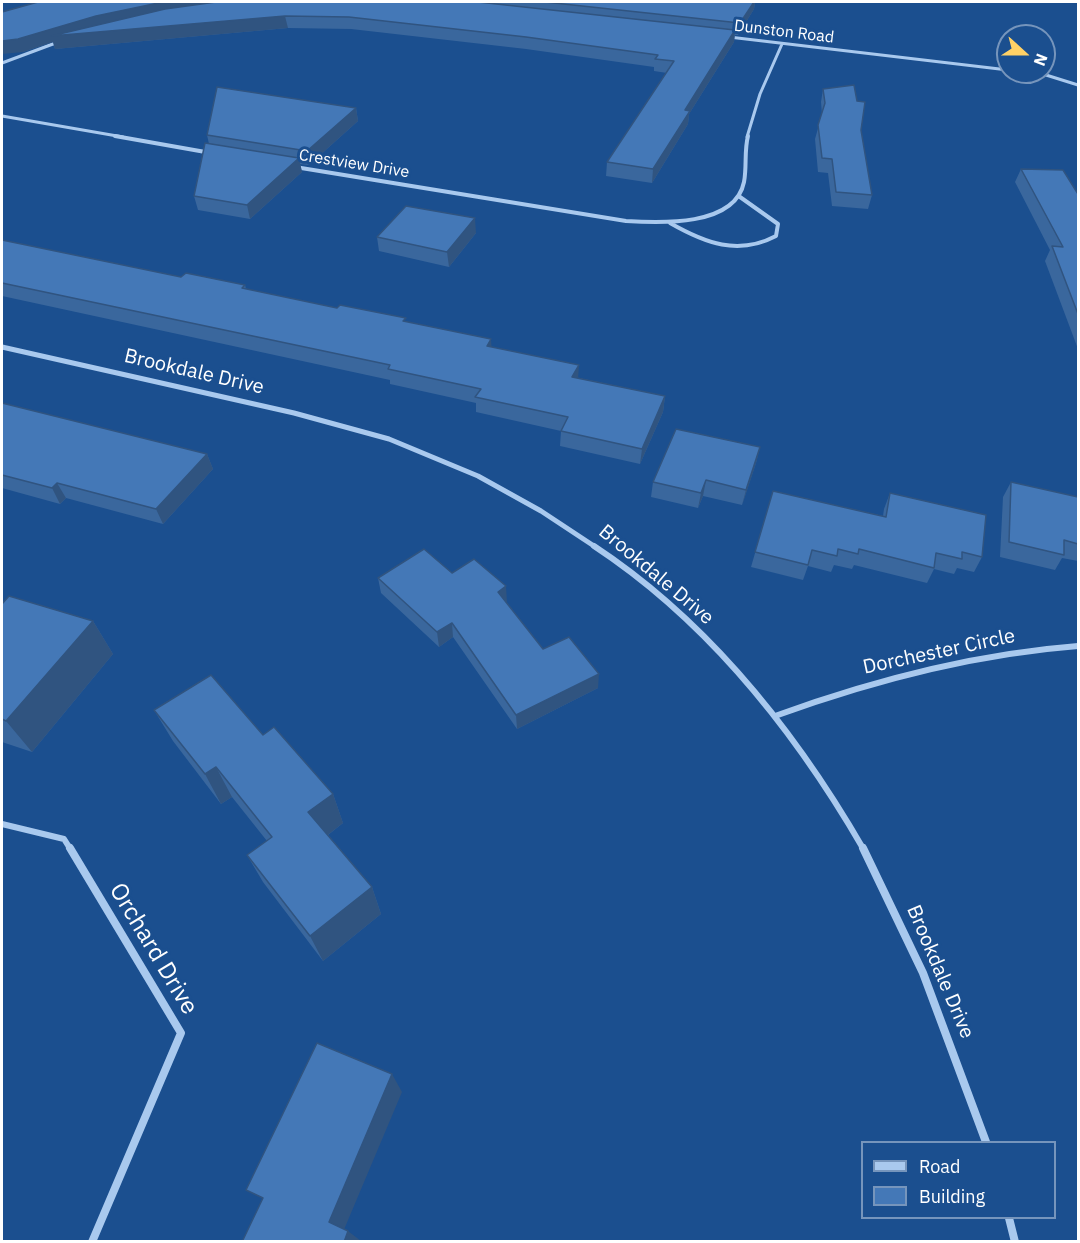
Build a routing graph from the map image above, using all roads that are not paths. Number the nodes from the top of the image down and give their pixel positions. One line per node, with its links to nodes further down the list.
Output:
1 (723, 37): 3 (street, Dunston Road)
2 (66, 39): 4 (street)
3 (782, 44): 5 (street, Dunston Road); 11 (street)
4 (2, 63)
5 (996, 69)
6 (1056, 78): 7 (street)
7 (1078, 85)
8 (2, 116): 9 (street)
9 (213, 153)
10 (294, 167): 12 (street, Crestview Drive)
11 (740, 196): 12 (street, Crestview Drive); 12 (street, Crestview Drive)
12 (669, 222)
13 (2, 347): 15 (street, Brookdale Drive)
14 (1078, 646): 15 (street, Dorchester Circle)
15 (775, 717): 17 (street, Brookdale Drive)
16 (2, 824): 19 (street, Orchard Drive)
17 (985, 1141)
18 (1009, 1219): 20 (street)
19 (92, 1242)
20 (1015, 1242)

